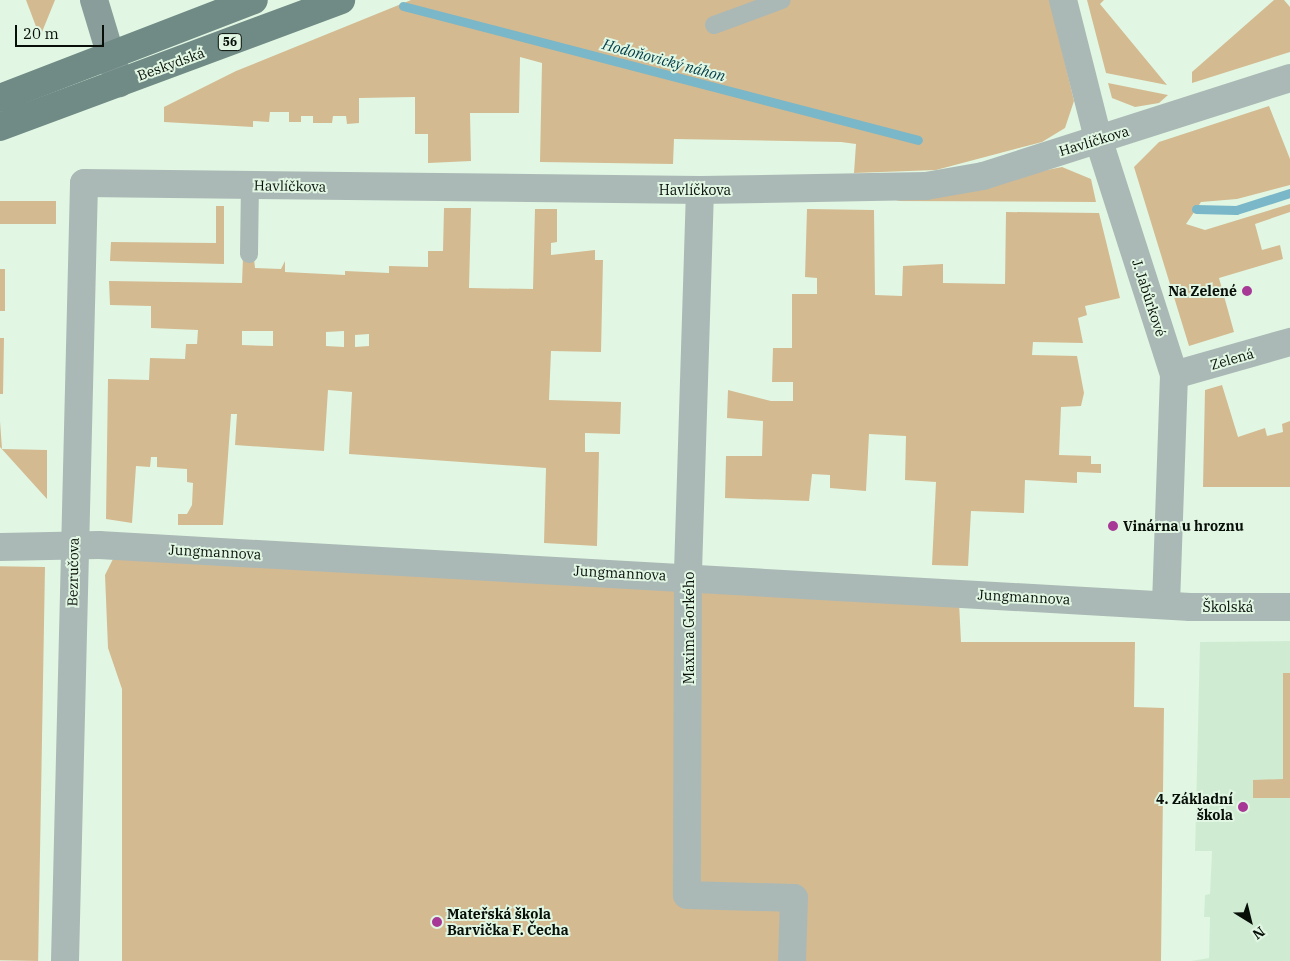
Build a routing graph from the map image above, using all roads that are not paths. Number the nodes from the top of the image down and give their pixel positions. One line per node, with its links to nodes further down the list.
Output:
1 (94, 0): 7 (street)
2 (254, 0): 7 (main road, 56)
3 (341, 0): 9 (main road, Beskydská / 56)
4 (782, 0): 6 (lane)
5 (1063, 0): 12 (street, J. Jabůrkové)
6 (714, 24)
7 (110, 56): 9 (street); 10 (main road, 56)
8 (1290, 78): 12 (street, Havlíčkova)
9 (119, 83): 11 (main road, Beskydská / 56)
10 (0, 98)
11 (0, 127)
12 (1098, 138): 15 (street, Havlíčkova); 18 (street, J. Jabůrkové)
13 (84, 183): 14 (street, Havlíčkova); 19 (street, Bezručova)
14 (250, 185): 15 (street, Havlíčkova); 16 (lane)
15 (700, 190): 21 (street, Maxima Gorkého)
16 (249, 254)
17 (1290, 342): 18 (street, Zelená)
18 (1174, 375): 22 (street, J. Jabůrkové)
19 (74, 544): 20 (street, Jungmannova); 21 (street, Jungmannova); 24 (street, Bezručova)
20 (0, 547)
21 (688, 576): 22 (street, Jungmannova); 25 (street, Maxima Gorkého)
22 (1166, 605): 23 (street, Školská)
23 (1290, 608)
24 (65, 961)
25 (792, 961)

